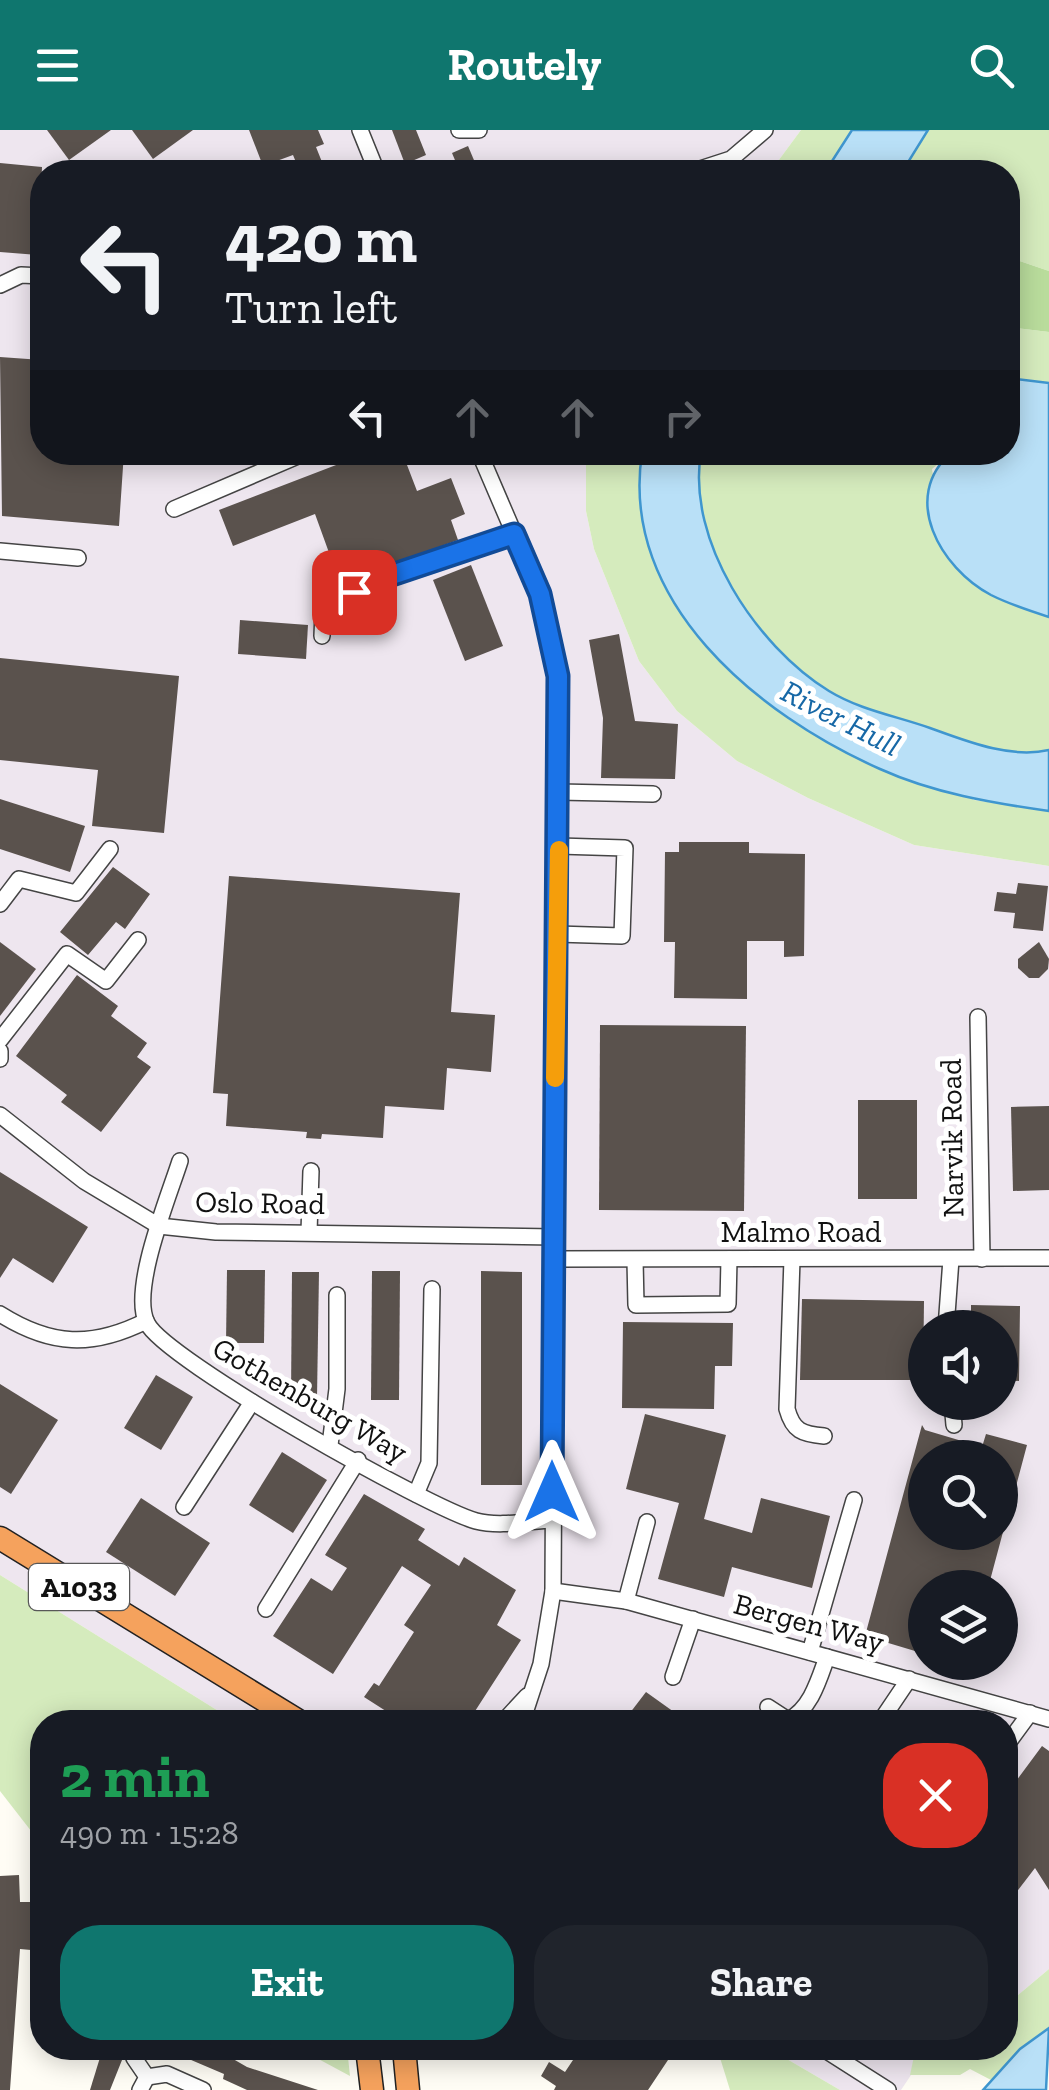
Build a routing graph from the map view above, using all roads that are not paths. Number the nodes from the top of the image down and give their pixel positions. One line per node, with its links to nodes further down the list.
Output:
1 (360, 130): 5 (street)
2 (459, 130): 3 (street)
3 (480, 130)
4 (766, 130): 6 (street)
5 (371, 160)
6 (728, 160)
7 (30, 275): 8 (street)
8 (0, 285)
9 (276, 465): 11 (street)
10 (485, 465): 12 (street)
11 (174, 508)
12 (514, 534): 15 (street); 16 (street)
13 (0, 551): 14 (street)
14 (78, 558)
15 (322, 636)
16 (559, 792): 17 (street); 18 (street)
17 (653, 794)
18 (559, 846): 21 (street); 21 (street)
19 (110, 849): 20 (street)
20 (0, 904)
21 (557, 934): 32 (street)
22 (138, 940): 24 (street)
23 (978, 1017): 34 (street, Narvik Road)
24 (0, 1040)
25 (0, 1051): 26 (street)
26 (0, 1059)
27 (0, 1116): 30 (street, Oslo Road)
28 (180, 1161): 30 (street)
29 (311, 1171): 31 (street)
30 (158, 1226): 31 (street, Oslo Road); 44 (street)
31 (310, 1232): 32 (street, Oslo Road)
32 (554, 1237): 36 (street)
33 (951, 1258): 34 (street, Malmo Road); 38 (street, Malmo Road); 42 (street)
34 (982, 1258): 35 (street, Malmo Road)
35 (1049, 1258)
36 (554, 1259): 39 (street, Malmo Road); 54 (street)
37 (728, 1259): 38 (street, Malmo Road); 39 (street, Malmo Road); 39 (street)
38 (792, 1259): 48 (street)
39 (636, 1260)
40 (432, 1288): 51 (street)
41 (337, 1294): 49 (street)
42 (947, 1310)
43 (0, 1314): 44 (street)
44 (146, 1321): 45 (street, Gothenburg Way)
45 (252, 1402): 49 (street, Gothenburg Way); 53 (street)
46 (954, 1420): 47 (street)
47 (954, 1425)
48 (824, 1436)
49 (330, 1445): 50 (street, Gothenburg Way)
50 (358, 1460): 51 (street, Gothenburg Way); 59 (street)
51 (416, 1494): 54 (street, Gothenburg Way)
52 (854, 1500): 61 (street)
53 (184, 1507)
54 (552, 1520): 57 (street)
55 (647, 1522): 58 (street)
56 (0, 1538): 69 (highway, A1033)
57 (553, 1591): 58 (street, Bergen Way); 67 (street)
58 (626, 1601): 60 (street, Bergen Way)
59 (266, 1609)
60 (694, 1620): 61 (street, Bergen Way); 63 (street)
61 (810, 1652): 62 (street, Bergen Way)
62 (827, 1656): 64 (street, Bergen Way); 73 (street)
63 (673, 1677)
64 (908, 1679)
65 (908, 1680): 74 (street)
66 (913, 1680): 75 (street, Bergen Way)
67 (530, 1693): 70 (street); 71 (street)
68 (768, 1707): 72 (street)
69 (276, 1710)
70 (515, 1710)
71 (525, 1710)
72 (773, 1710)
73 (801, 1710)
74 (888, 1710)
75 (1030, 1713): 76 (street, Bergen Way); 77 (street)
76 (1049, 1718)
77 (1018, 1729)
78 (368, 2060): 83 (highway)
79 (405, 2060): 84 (highway)
80 (841, 2060): 85 (street)
81 (144, 2083): 82 (street)
82 (203, 2090)
83 (372, 2090)
84 (408, 2090)
85 (888, 2090)

